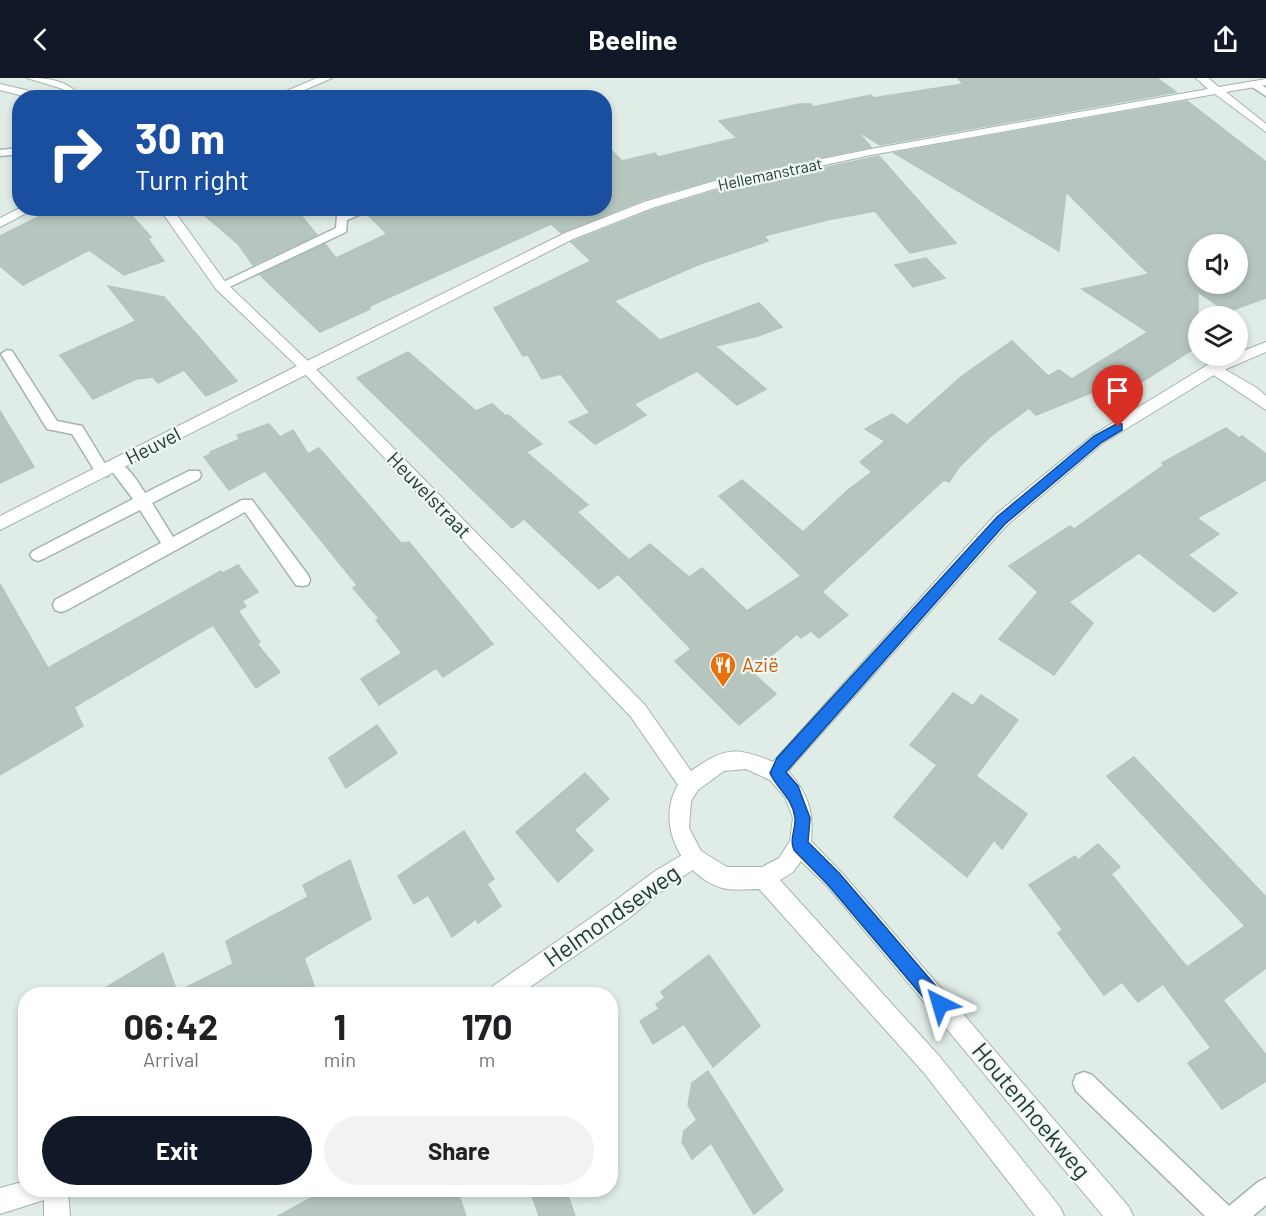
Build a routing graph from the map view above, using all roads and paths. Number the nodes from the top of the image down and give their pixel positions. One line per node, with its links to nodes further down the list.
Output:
1 (32, 78): 5 (street)
2 (327, 78): 6 (street)
3 (1201, 78): 7 (street)
4 (1261, 84): 7 (street, Hellemanstraat); 8 (lane)
5 (70, 90)
6 (295, 90)
7 (1218, 91): 9 (street); 17 (street, Hellemanstraat)
8 (1266, 93)
9 (1266, 129)
10 (14, 216): 13 (street)
11 (171, 216): 14 (street, Heuvelstraat)
12 (347, 216): 14 (lane)
13 (0, 223)
14 (221, 286): 17 (street, Heuvelstraat)
15 (1266, 347): 18 (street)
16 (7, 354): 20 (lane)
17 (306, 367): 20 (street, Heuvel); 29 (street, Heuvelstraat)
18 (1214, 368): 19 (street); 28 (street)
19 (1266, 405)
20 (109, 469): 22 (lane); 23 (street, Heuvel)
21 (194, 475): 22 (lane)
22 (142, 501): 24 (lane); 25 (lane)
23 (0, 524)
24 (171, 544): 26 (lane); 27 (lane)
25 (38, 555)
26 (302, 580)
27 (61, 605)
28 (777, 773): 29 (street); 30 (street)
29 (691, 783): 31 (street)
30 (800, 845): 32 (street); 41 (street, Houtenhoekweg)
31 (694, 858): 32 (street); 33 (street, Helmondseweg)
32 (764, 878): 40 (street)
33 (511, 987)
34 (1084, 1083): 42 (lane)
35 (1266, 1190): 43 (lane)
36 (18, 1196): 38 (street)
37 (56, 1197): 39 (street)
38 (0, 1201)
39 (57, 1216)
40 (1051, 1216)
41 (1120, 1216)
42 (1222, 1216)
43 (1235, 1216)

